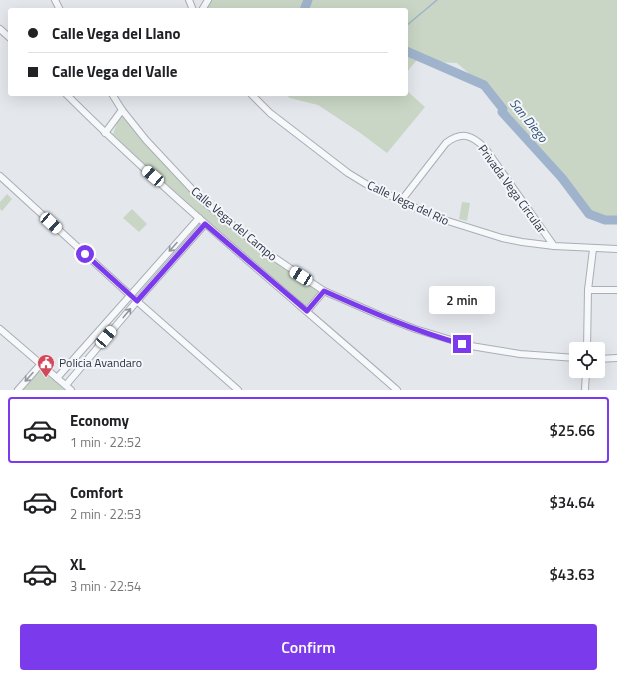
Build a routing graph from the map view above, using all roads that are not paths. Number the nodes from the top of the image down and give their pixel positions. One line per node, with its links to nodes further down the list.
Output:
1 (0, 29): 2 (street)
2 (8, 36)
3 (68, 96): 7 (street, Calle Vega del Campo)
4 (113, 96): 6 (street)
5 (253, 96): 9 (street, Calle Vega del Río)
6 (122, 110): 7 (street); 17 (street, Calle Vega del Campo)
7 (105, 133): 10 (street, Calle Vega del Campo)
8 (0, 176): 18 (street)
9 (401, 201): 12 (street, Calle Vega del Río); 12 (street, Privada Vega Circular)
10 (199, 218): 11 (street, Calle Vega del Campo); 18 (street, one-way to 18)
11 (205, 224): 19 (street); 20 (street, Calle Vega del Campo)
12 (554, 246): 13 (street, Calle Vega del Río)
13 (593, 249): 14 (street, Calle Vega del Río); 15 (street)
14 (617, 249)
15 (588, 290): 16 (street); 22 (street)
16 (617, 290)
17 (324, 291): 20 (street); 23 (street, Calle Vega del Campo)
18 (130, 295): 19 (street); 27 (street)
19 (137, 301): 29 (street, one-way to 19); 32 (street)
20 (307, 311): 33 (street, Calle Vega del Campo)
21 (0, 329): 26 (street)
22 (587, 342)
23 (569, 358)
24 (617, 358): 25 (street)
25 (605, 359)
26 (40, 365): 27 (street); 30 (street, one-way to 30)
27 (57, 378): 29 (street)
28 (586, 378): 34 (street)
29 (66, 385): 31 (street)
30 (18, 390)
31 (71, 390)
32 (238, 390)
33 (397, 390)
34 (585, 390)

